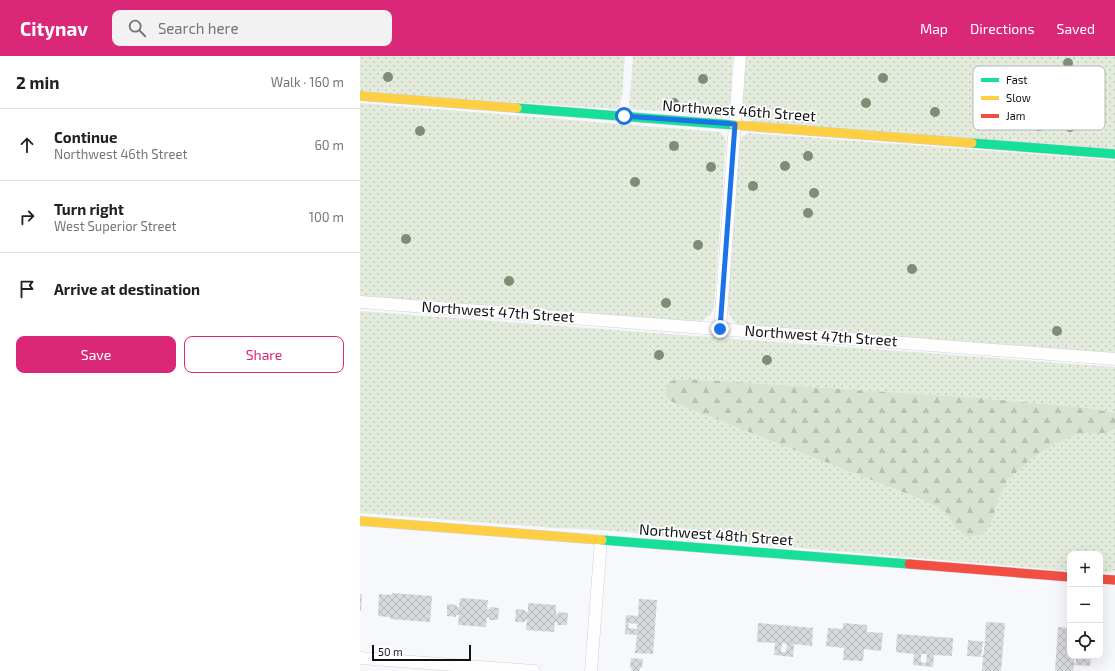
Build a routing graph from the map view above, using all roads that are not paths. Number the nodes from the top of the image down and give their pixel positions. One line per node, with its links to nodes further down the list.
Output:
1 (740, 56): 3 (street)
2 (360, 96): 3 (street, Northwest 46th Street)
3 (735, 124): 4 (street, Northwest 46th Street); 6 (street)
4 (1115, 154)
5 (360, 302): 6 (street, Northwest 47th Street)
6 (720, 329): 7 (street, Northwest 47th Street)
7 (1115, 359)
8 (360, 521): 9 (street, Northwest 48th Street)
9 (601, 540): 10 (street, Northwest 48th Street); 15 (street)
10 (1067, 577)
11 (1103, 579): 12 (street)
12 (1115, 580)
13 (360, 658): 14 (street)
14 (534, 671)
15 (591, 671)

